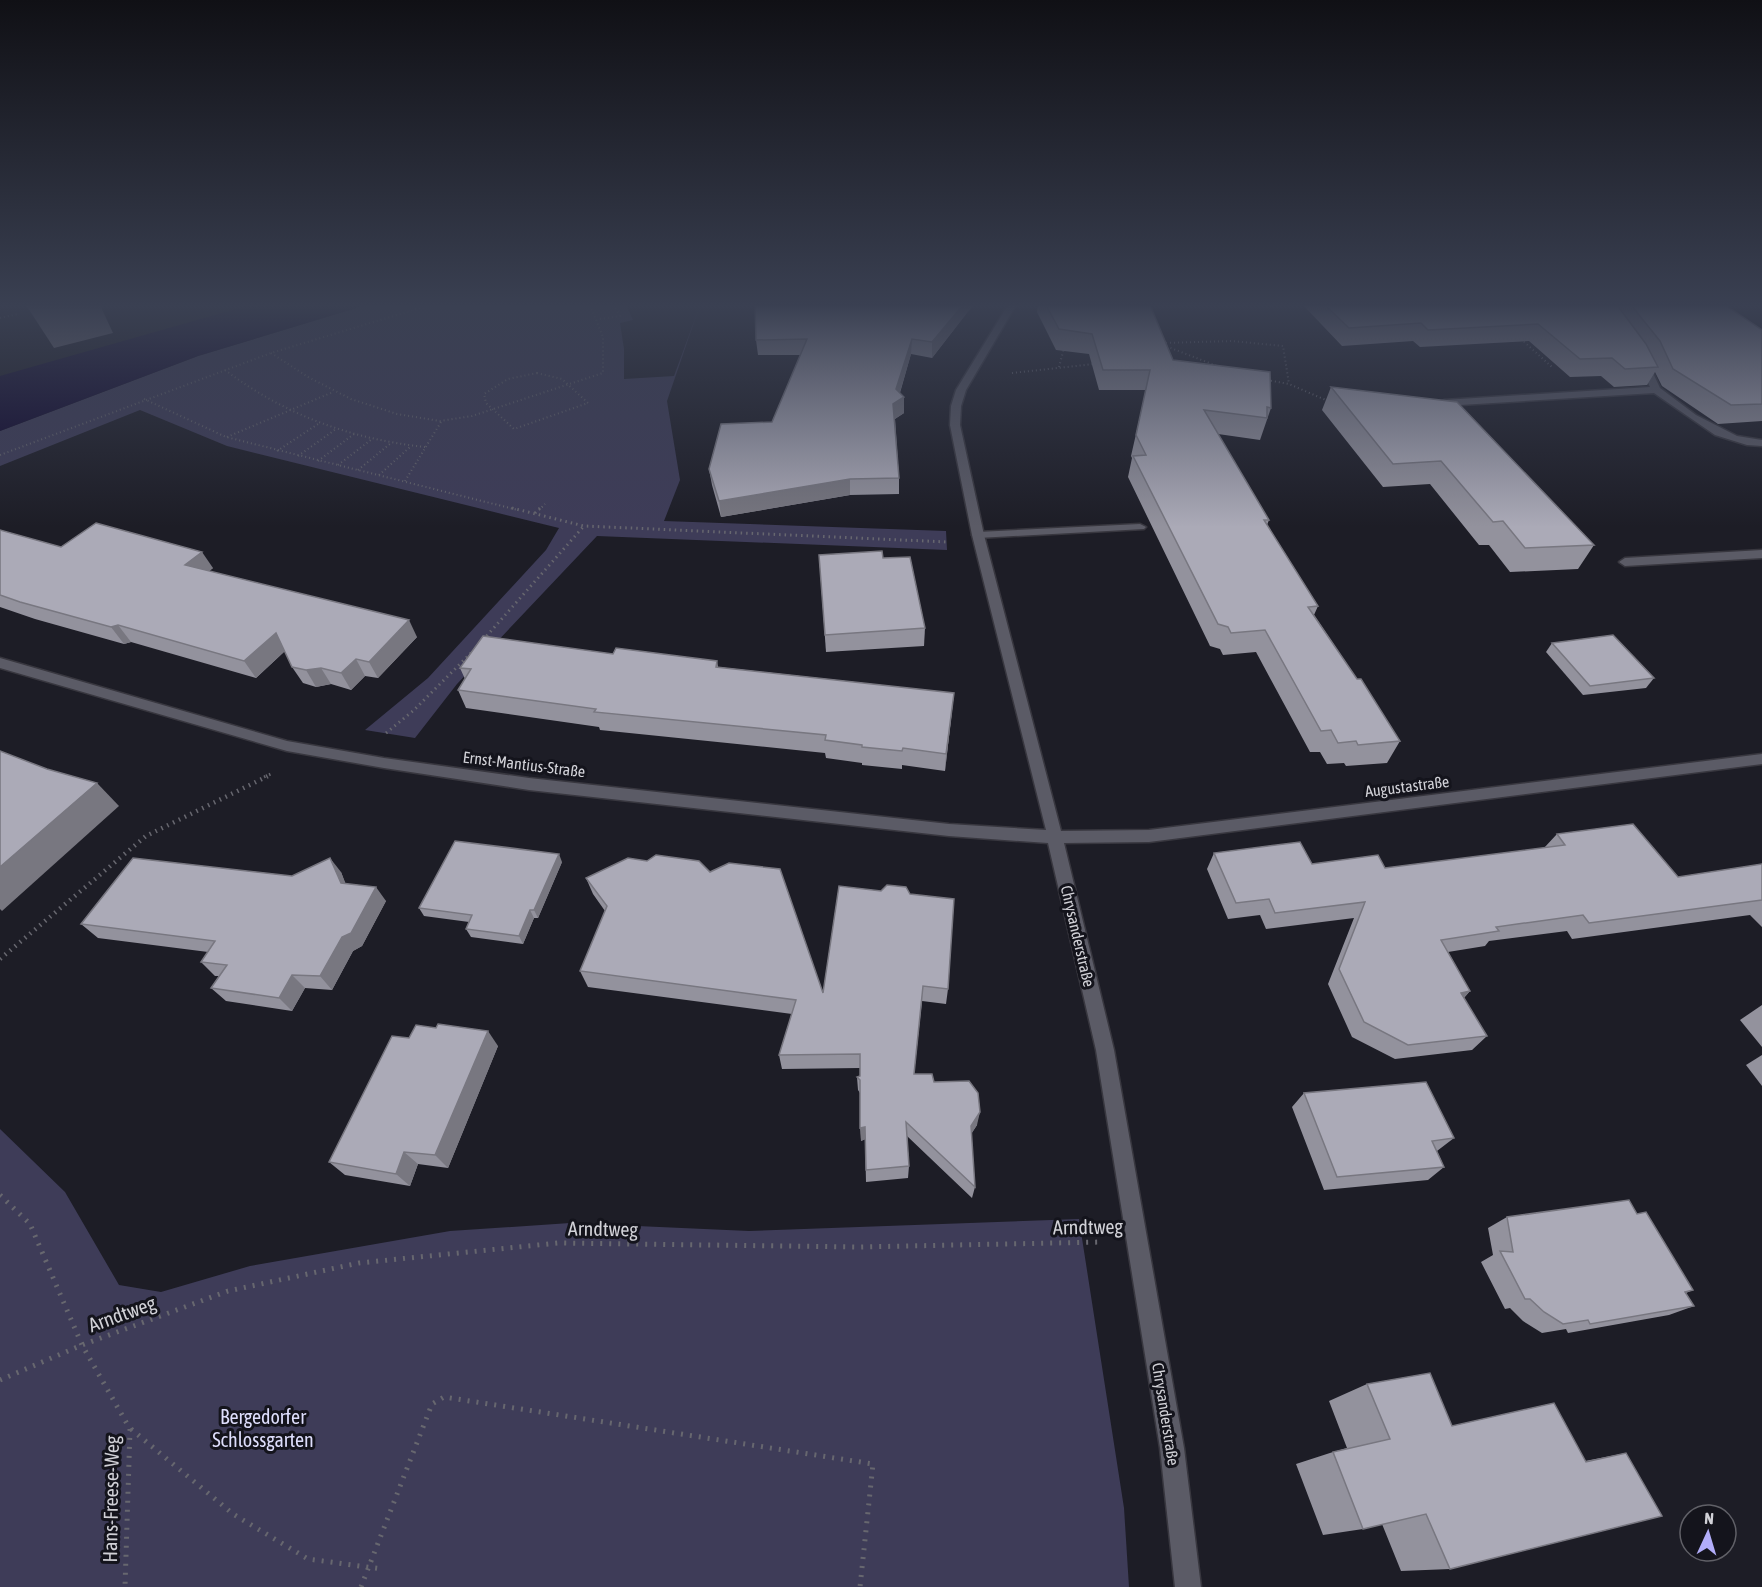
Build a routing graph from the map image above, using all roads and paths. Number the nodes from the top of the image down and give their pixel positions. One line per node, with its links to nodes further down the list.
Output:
1 (200, 379): 17 (path)
2 (236, 379): 21 (path)
3 (309, 379): 15 (path)
4 (507, 379): 20 (path)
5 (560, 379): 12 (path)
6 (584, 379): 12 (path)
7 (968, 379): 44 (street, Chrysanderstraße)
8 (1264, 379): 13 (path)
9 (1288, 379): 13 (path)
10 (1566, 379): 16 (path)
11 (1650, 379): 14 (street)
12 (568, 384): 20 (path); 20 (path)
13 (1289, 384): 19 (path)
14 (1656, 390): 16 (street); 29 (street)
15 (334, 392): 21 (path); 22 (path)
16 (1583, 394): 18 (street)
17 (144, 399): 26 (path); 33 (path)
18 (1444, 403)
19 (1335, 404)
20 (492, 409): 22 (path)
21 (289, 411): 23 (path); 26 (path)
22 (441, 422): 31 (path)
23 (319, 423): 24 (path); 32 (path)
24 (336, 428): 25 (path); 34 (path)
25 (355, 434): 27 (path); 35 (path)
26 (226, 437): 32 (path)
27 (373, 438): 28 (path); 36 (path)
28 (392, 442): 30 (path); 37 (path)
29 (1762, 443)
30 (411, 446): 31 (path); 38 (path)
31 (425, 447): 39 (path)
32 (276, 451): 34 (path)
33 (0, 455)
34 (298, 456): 35 (path)
35 (318, 461): 36 (path)
36 (338, 465): 37 (path)
37 (358, 470): 38 (path)
38 (378, 475): 39 (path)
39 (405, 481): 41 (path)
40 (545, 504): 41 (path)
41 (535, 513): 42 (path)
42 (584, 526): 44 (path); 49 (path)
43 (1140, 527): 44 (street)
44 (979, 539): 51 (street, Chrysanderstraße)
45 (1762, 554): 46 (street)
46 (1625, 562)
47 (0, 663): 48 (street, Ernst-Mantius-Straße)
48 (321, 752): 49 (street, Ernst-Mantius-Straße); 52 (path)
49 (355, 757): 51 (street, Ernst-Mantius-Straße)
50 (1762, 759): 51 (street, Augustastraße)
51 (1055, 837): 54 (street, Chrysanderstraße)
52 (0, 959)
53 (0, 1195): 55 (path, Hans-Freese-Weg)
54 (1137, 1241): 55 (path, Arndtweg); 63 (street, Chrysanderstraße)
55 (82, 1345): 56 (path, Arndtweg); 57 (path, Hans-Freese-Weg)
56 (0, 1380)
57 (130, 1429): 58 (path); 60 (path, Hans-Freese-Weg)
58 (369, 1568): 59 (path); 61 (path); 62 (path)
59 (382, 1569)
60 (125, 1587)
61 (362, 1587)
62 (860, 1587)
63 (1188, 1587)

